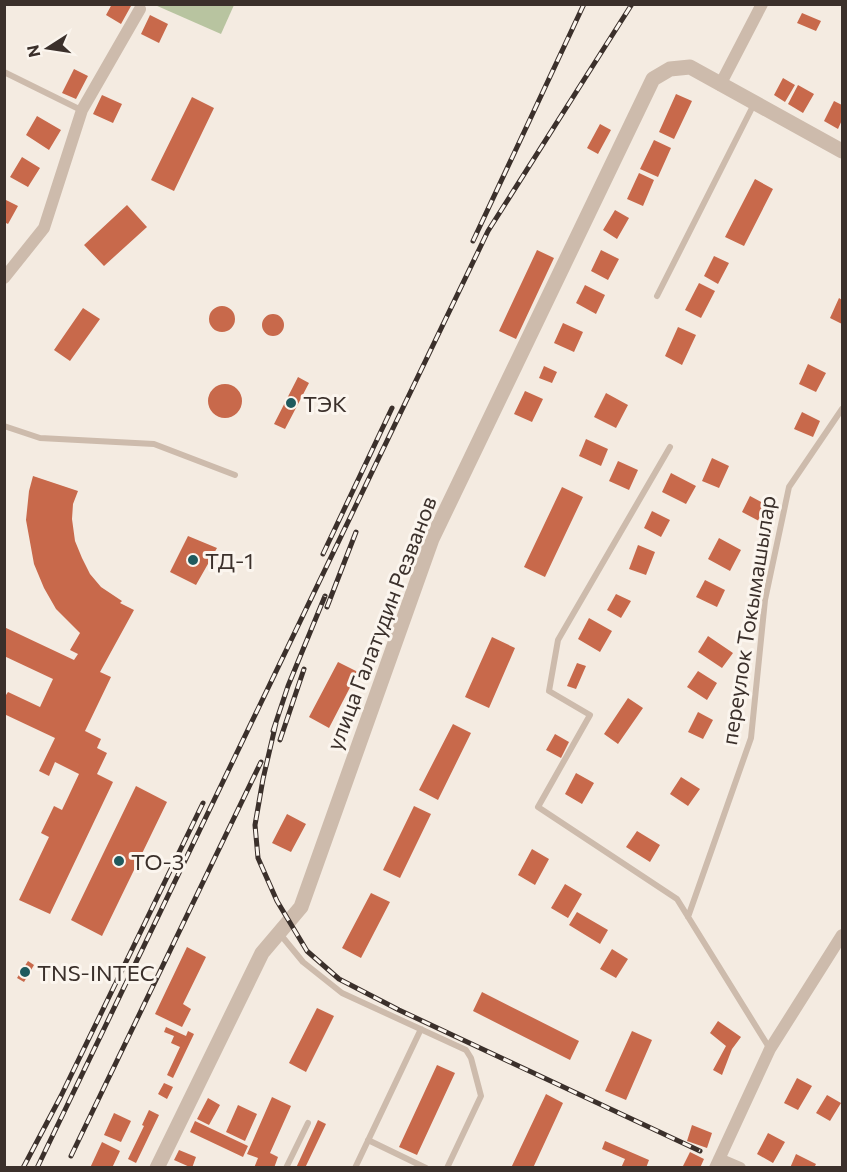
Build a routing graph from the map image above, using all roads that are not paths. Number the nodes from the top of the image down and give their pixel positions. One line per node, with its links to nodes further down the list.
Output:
1 (762, 4): 4 (street)
2 (140, 9): 6 (street)
3 (4, 72): 6 (lane)
4 (720, 85): 5 (street, улица Галатудин Резванов); 15 (street, улица Галатудин Резванов)
5 (755, 104): 7 (street, улица Галатудин Резванов); 9 (lane)
6 (82, 110): 8 (street)
7 (843, 151)
8 (4, 278)
9 (657, 296)
10 (843, 409): 14 (lane, переулок Токымашылар)
11 (4, 426): 13 (lane)
12 (670, 447): 14 (lane)
13 (235, 476)
14 (688, 917): 18 (lane)
15 (279, 933): 17 (lane); 22 (street, улица Галатудин Резванов)
16 (843, 935): 18 (street)
17 (421, 1029): 20 (lane); 26 (lane)
18 (770, 1049): 21 (street)
19 (308, 1123): 23 (lane)
20 (368, 1140): 24 (lane); 25 (lane)
21 (717, 1163): 27 (street)
22 (157, 1167)
23 (286, 1167)
24 (355, 1167)
25 (426, 1167)
26 (447, 1167)
27 (740, 1167)

